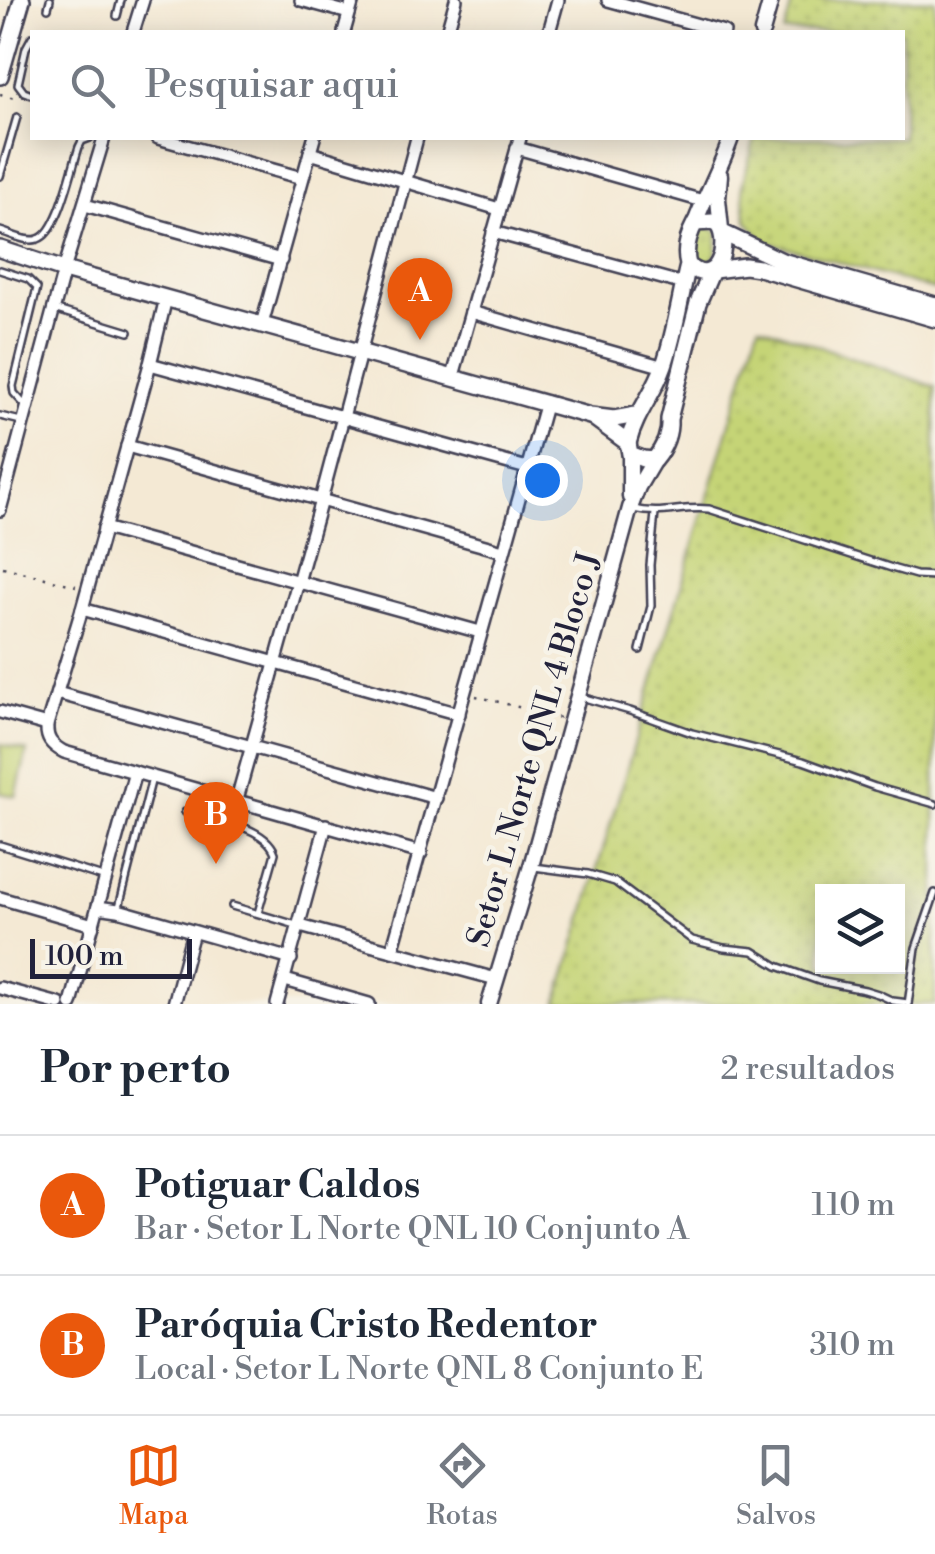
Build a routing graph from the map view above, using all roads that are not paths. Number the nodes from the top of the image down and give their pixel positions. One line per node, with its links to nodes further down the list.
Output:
1 (22, 0): 17 (main road)
2 (121, 0): 10 (lane)
3 (143, 0): 11 (street)
4 (300, 0): 9 (street)
5 (456, 0): 12 (street)
6 (558, 0): 13 (street)
7 (608, 0): 14 (street)
8 (772, 0): 15 (street)
9 (351, 6)
10 (116, 16)
11 (134, 30)
12 (447, 30)
13 (550, 30)
14 (717, 30)
15 (763, 30)
16 (30, 41): 18 (lane)
17 (0, 76)
18 (30, 95)
19 (17, 117): 29 (lane)
20 (85, 140): 36 (lane)
21 (103, 140): 33 (street)
22 (165, 140): 30 (street)
23 (313, 140): 27 (street)
24 (416, 140): 31 (street)
25 (729, 140): 28 (street)
26 (519, 143): 32 (street); 34 (street)
27 (310, 153): 30 (street); 31 (street)
28 (720, 169): 32 (street); 37 (street)
29 (0, 176)
30 (302, 178): 40 (street)
31 (405, 182): 34 (street); 53 (street)
32 (703, 201): 35 (street)
33 (86, 205): 40 (street); 43 (street)
34 (499, 209): 38 (street)
35 (695, 223): 37 (main road); 41 (main road)
36 (0, 230)
37 (722, 231): 44 (main road); 47 (main road)
38 (493, 232): 45 (street); 49 (street)
39 (0, 249): 43 (main road)
40 (281, 260): 51 (street)
41 (688, 265): 44 (main road); 45 (main road)
42 (0, 270): 57 (lane)
43 (64, 270): 46 (main road); 48 (street)
44 (713, 271): 50 (main road); 64 (main road)
45 (684, 284): 55 (main road)
46 (166, 298): 51 (main road); 54 (street)
47 (935, 305)
48 (54, 310): 52 (lane); 57 (street)
49 (471, 312): 55 (street); 56 (street)
50 (935, 320)
51 (262, 324): 53 (main road)
52 (130, 332)
53 (360, 351): 56 (main road); 63 (street)
54 (150, 364): 63 (street); 66 (street)
55 (664, 367): 60 (main road)
56 (453, 376): 58 (main road)
57 (24, 389): 59 (street); 59 (lane)
58 (546, 402): 62 (main road); 69 (street)
59 (28, 408): 65 (street)
60 (640, 411): 62 (main road); 64 (main road); 67 (main road)
61 (0, 416): 65 (lane)
62 (590, 416): 67 (main road)
63 (343, 417): 69 (street); 71 (street)
64 (670, 419): 68 (main road)
65 (24, 422): 70 (street)
66 (127, 446): 71 (street); 75 (street)
67 (629, 448): 68 (main road); 72 (street)
68 (654, 460): 72 (street)
69 (527, 468): 76 (street)
70 (3, 483): 73 (street)
71 (321, 500): 76 (street); 78 (street)
72 (630, 508): 74 (lane); 84 (street, Setor L Norte QNL 4 Bloco J)
73 (0, 510)
74 (655, 513): 77 (lane); 81 (lane)
75 (104, 528): 78 (street); 79 (street)
76 (503, 551): 80 (street)
77 (935, 576)
78 (298, 581): 80 (street); 82 (street)
79 (82, 610): 82 (street); 83 (street)
80 (480, 632): 86 (street)
81 (640, 650)
82 (274, 663): 86 (street); 88 (street)
83 (57, 693): 87 (street); 88 (street)
84 (578, 696): 93 (lane); 98 (street, Setor L Norte QNL 4 Bloco J)
85 (0, 712): 87 (street)
86 (458, 714): 91 (street)
87 (46, 730): 89 (street)
88 (252, 745): 91 (street); 92 (street)
89 (135, 772): 90 (street); 99 (street)
90 (152, 777): 92 (street); 104 (lane)
91 (436, 798): 97 (street)
92 (237, 799): 95 (street)
93 (935, 804)
94 (185, 812): 105 (lane)
95 (326, 826): 97 (street); 107 (street)
96 (0, 845): 99 (lane)
97 (421, 852): 109 (street)
98 (531, 866): 112 (street, Setor L Norte QNL 4 Bloco J); 120 (lane)
99 (106, 878): 103 (street)
100 (935, 893): 120 (lane)
101 (0, 898): 106 (street)
102 (232, 906): 105 (lane)
103 (98, 907): 104 (street); 106 (street)
104 (118, 910): 108 (street)
105 (258, 914): 107 (lane)
106 (92, 925): 115 (street)
107 (300, 926): 109 (street); 110 (street)
108 (194, 932): 110 (street); 116 (street)
109 (392, 951): 112 (street)
110 (290, 959): 111 (street)
111 (285, 980): 117 (street); 118 (street)
112 (496, 980): 119 (street, Setor L Norte QNL 4 Bloco J)
113 (0, 988): 114 (street)
114 (59, 1004)
115 (71, 1004)
116 (174, 1004)
117 (277, 1004)
118 (369, 1004)
119 (489, 1004)
120 (908, 1004)

